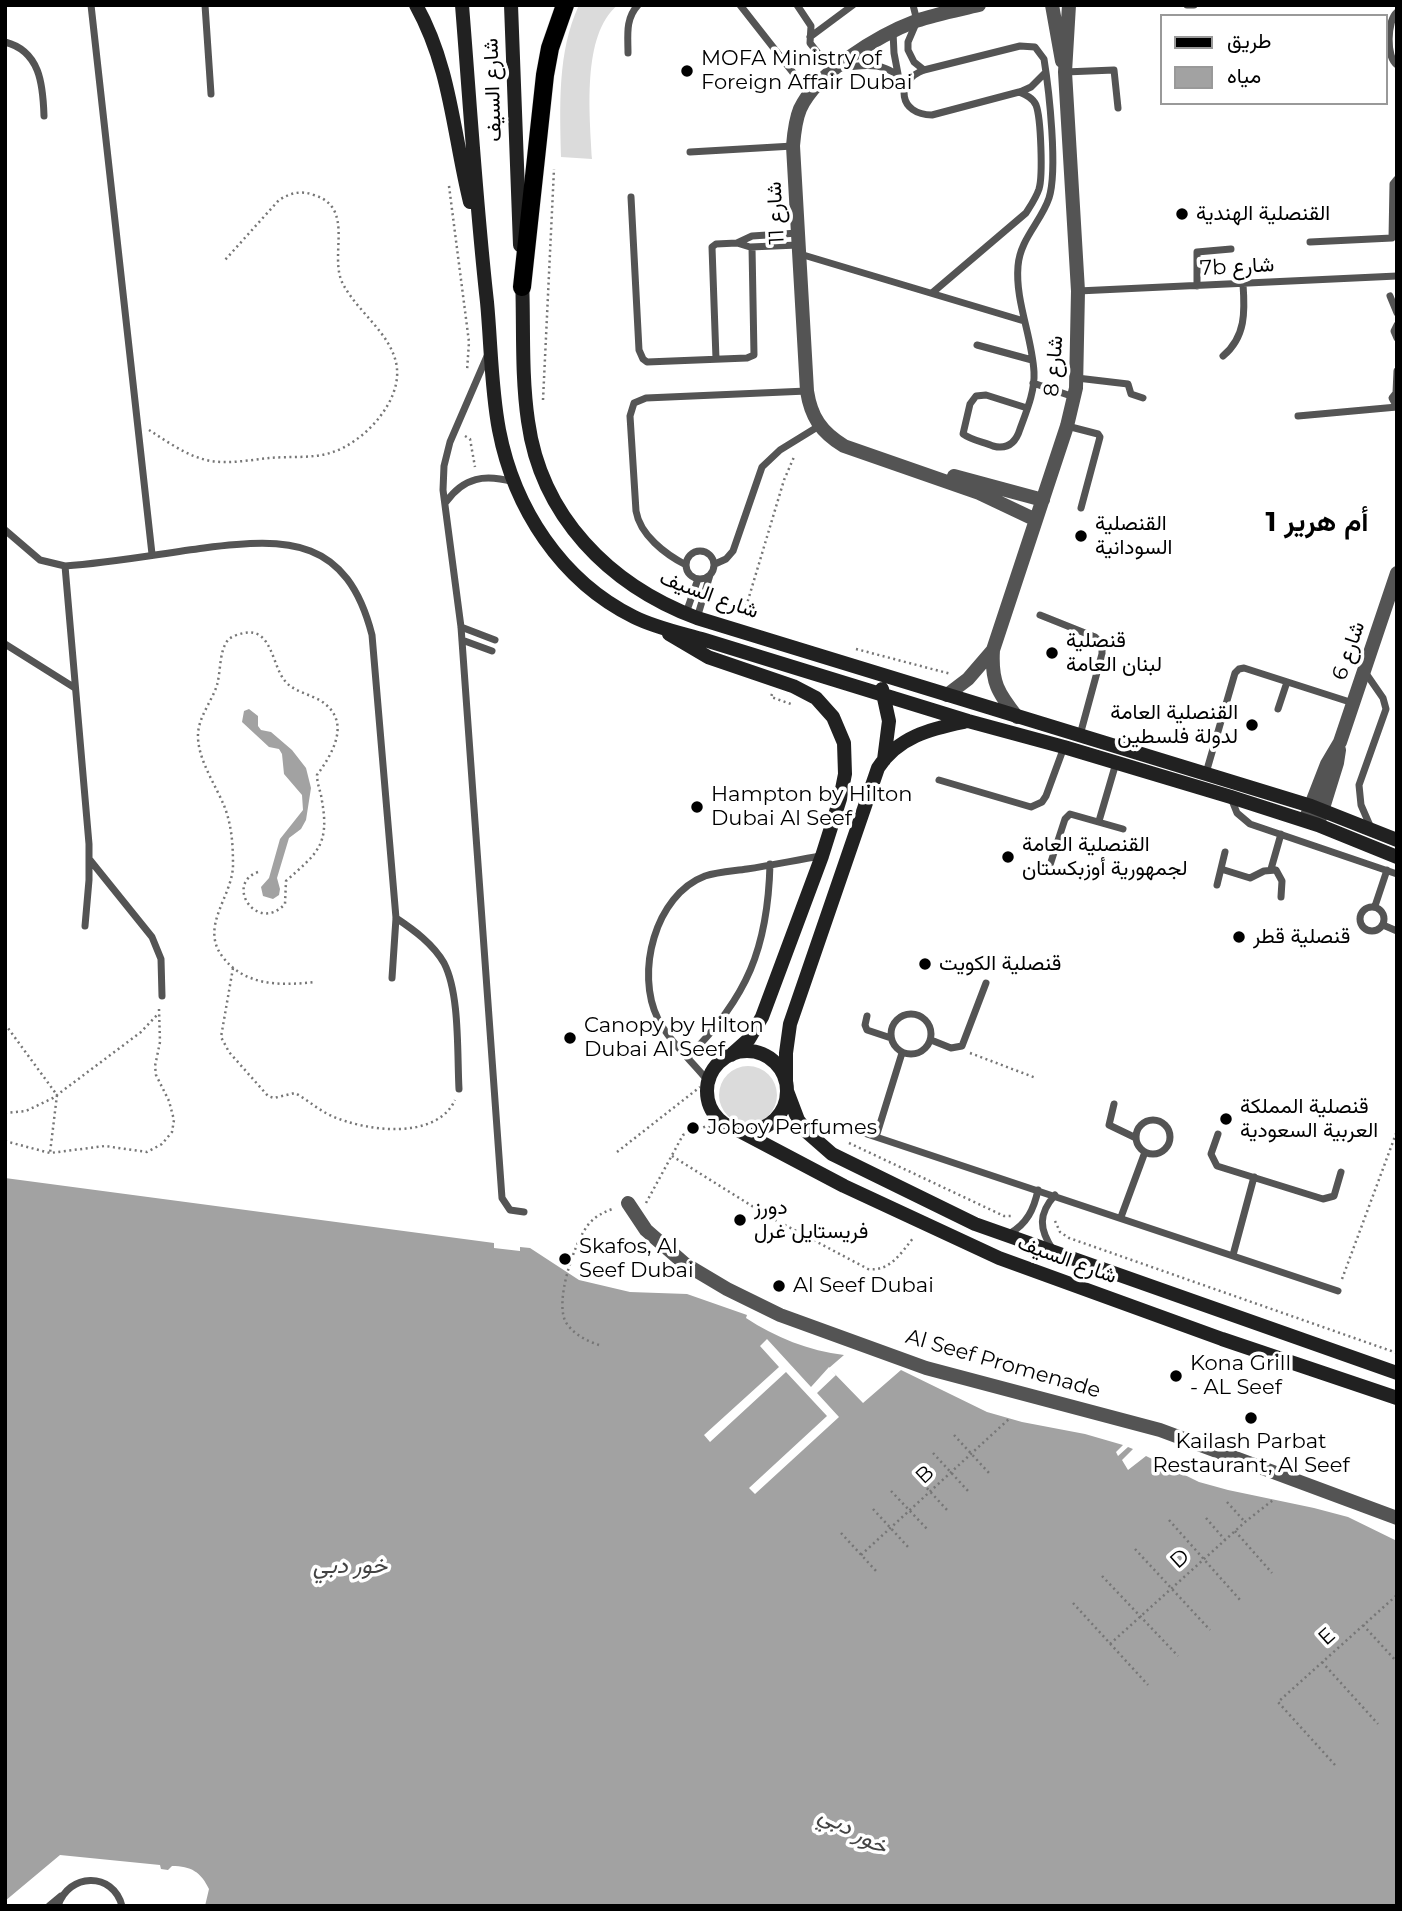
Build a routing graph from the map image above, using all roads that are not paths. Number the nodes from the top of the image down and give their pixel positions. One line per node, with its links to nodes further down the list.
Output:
1 (91, 5): 79 (lane)
2 (205, 5): 32 (lane)
3 (416, 5): 40 (main road)
4 (462, 5): 40 (main road, شارع السيف)
5 (511, 5): 48 (main road, شارع السيف)
6 (565, 5): 48 (main road)
7 (638, 5): 22 (lane)
8 (740, 5): 31 (lane)
9 (797, 5): 20 (lane)
10 (853, 5): 20 (lane)
11 (913, 5): 18 (lane)
12 (1052, 5): 26 (street, شارع 8)
13 (1069, 5): 26 (street, شارع 8)
14 (1187, 5): 15 (lane)
15 (1194, 5)
16 (969, 6): 18 (street, شارع 11)
17 (1397, 12): 23 (lane)
18 (917, 20): 19 (street, شارع 11); 25 (lane)
19 (893, 31): 24 (street, شارع 11); 28 (lane)
20 (810, 37): 24 (lane)
21 (5, 42): 34 (lane)
22 (628, 53)
23 (1397, 65)
24 (834, 70): 28 (lane); 31 (street, شارع 11)
25 (925, 70): 27 (lane); 29 (lane)
26 (1065, 72): 33 (lane); 49 (street, شارع 8)
27 (1045, 73): 30 (lane); 53 (lane)
28 (898, 74): 29 (lane)
29 (905, 86): 30 (lane)
30 (1019, 92): 50 (lane)
31 (810, 93): 35 (street, شارع 11)
32 (211, 94)
33 (1118, 108)
34 (44, 116)
35 (793, 146): 36 (lane); 42 (street, شارع 11)
36 (690, 152)
37 (1397, 179): 39 (lane)
38 (631, 197): 59 (lane)
39 (1310, 242)
40 (480, 243): 57 (main road, شارع السيف)
41 (737, 243): 42 (lane); 43 (lane); 59 (lane)
42 (799, 244): 43 (lane); 50 (lane); 64 (street, شارع 11)
43 (752, 247): 59 (lane)
44 (1231, 249): 47 (lane)
45 (1397, 276): 46 (lane, 7b شارع)
46 (1243, 284): 47 (lane, 7b شارع); 58 (lane)
47 (1197, 286): 49 (lane, 7b شارع)
48 (522, 287): 87 (main road, شارع السيف)
49 (1079, 291): 62 (street, شارع 8)
50 (932, 293): 53 (lane)
51 (1390, 296): 52 (lane)
52 (1397, 313)
53 (1024, 321): 60 (lane)
54 (1397, 325): 55 (lane)
55 (1397, 338)
56 (977, 345): 60 (lane)
57 (492, 346): 73 (main road, شارع السيف); 75 (lane)
58 (1223, 356)
59 (716, 359)
60 (1032, 360): 63 (lane)
61 (1397, 371): 65 (lane)
62 (1077, 378): 66 (street, شارع 8); 67 (lane)
63 (1033, 383): 66 (lane); 68 (lane)
64 (807, 391): 70 (street, شارع 11); 81 (lane)
65 (1396, 392): 69 (lane)
66 (1074, 397): 71 (street, شارع 8)
67 (1143, 398)
68 (1027, 408): 68 (lane)
69 (1298, 416)
70 (819, 426): 72 (street); 80 (lane)
71 (1068, 426): 74 (street, شارع 8); 76 (lane)
72 (908, 468): 74 (street); 77 (street)
73 (513, 482): 75 (lane); 90 (main road, شارع السيف)
74 (1043, 500): 77 (street, شارع 8)
75 (446, 502): 89 (lane)
76 (1081, 508)
77 (1036, 520): 94 (street, شارع 8)
78 (5, 530): 82 (lane)
79 (152, 554): 82 (lane); 133 (lane)
80 (715, 564): 81 (lane); 84 (lane)
81 (686, 565): 85 (lane)
82 (65, 566): 99 (lane)
83 (1397, 573): 86 (street, شارع 6)
84 (710, 575): 85 (lane); 87 (lane)
85 (698, 579): 87 (lane)
86 (1391, 611): 97 (street, شارع 6)
87 (692, 615): 96 (main road, شارع السيف)
88 (1040, 615): 106 (lane)
89 (461, 627): 91 (lane); 92 (lane)
90 (663, 629): 100 (main road, شارع السيف); 121 (main road, شارع السيف)
91 (462, 640): 95 (lane); 161 (lane)
92 (495, 640)
93 (5, 644): 99 (lane)
94 (993, 650): 101 (street, شارع 8); 104 (street, شارع 8)
95 (492, 651)
96 (870, 670): 100 (main road); 101 (main road, شارع السيف)
97 (1364, 671): 102 (street, شارع 6); 117 (lane)
98 (1287, 682): 102 (lane); 103 (lane); 110 (lane)
99 (75, 688): 123 (lane)
100 (884, 695): 105 (main road, شارع السيف); 108 (main road)
101 (947, 695): 104 (main road, شارع السيف)
102 (1353, 703): 113 (street, شارع 6)
103 (1278, 709)
104 (1017, 717): 106 (main road, شارع السيف)
105 (968, 721): 107 (main road, شارع السيف); 108 (main road, شارع السيف)
106 (1079, 736): 110 (main road, شارع السيف)
107 (1064, 747): 109 (main road, شارع السيف); 111 (lane)
108 (884, 760): 147 (main road, شارع السيف)
109 (1116, 762): 112 (main road, شارع السيف); 114 (lane)
110 (1206, 774): 113 (main road, شارع السيف)
111 (939, 780)
112 (1231, 797): 115 (main road, شارع السيف); 118 (lane)
113 (1317, 808): 115 (street, شارع 6); 117 (main road, شارع السيف)
114 (1099, 821): 116 (lane); 125 (lane)
115 (1311, 823): 122 (main road, شارع السيف)
116 (1123, 829)
117 (1371, 829): 119 (main road, شارع السيف)
118 (1281, 834): 127 (lane); 128 (lane)
119 (1397, 840)
120 (1225, 852): 126 (lane)
121 (822, 856): 124 (lane); 144 (main road, شارع السيف)
122 (1397, 857)
123 (89, 859): 135 (lane); 139 (lane)
124 (770, 864): 145 (lane); 145 (lane)
125 (1050, 866)
126 (1221, 869): 127 (lane); 130 (lane)
127 (1270, 869): 131 (lane)
128 (1387, 870): 129 (lane); 132 (lane)
129 (1397, 874)
130 (1217, 885)
131 (1281, 898)
132 (1375, 906): 134 (lane); 134 (lane)
133 (396, 918): 137 (lane); 148 (lane)
134 (1383, 925): 136 (lane)
135 (85, 926)
136 (1397, 931)
137 (392, 978)
138 (986, 983): 142 (lane)
139 (162, 996)
140 (867, 1016): 141 (lane)
141 (891, 1038): 142 (lane); 143 (lane)
142 (931, 1040): 143 (lane)
143 (902, 1053): 153 (lane)
144 (731, 1055): 146 (main road, شارع السيف); 147 (main road, شارع السيف)
145 (688, 1057): 146 (lane)
146 (708, 1081): 151 (main road, شارع السيف)
147 (786, 1086): 151 (main road, شارع السيف); 163 (main road, شارع السيف)
148 (459, 1088)
149 (1114, 1104): 154 (lane)
150 (864, 1133): 153 (lane)
151 (733, 1134): 168 (main road, شارع السيف)
152 (1218, 1134): 157 (lane)
153 (876, 1137): 158 (lane)
154 (1136, 1138): 155 (lane); 155 (lane)
155 (1145, 1152): 162 (lane)
156 (1341, 1172): 157 (lane)
157 (1254, 1177): 165 (lane)
158 (1038, 1190): 159 (lane); 163 (lane)
159 (1055, 1195): 162 (lane); 164 (lane)
160 (628, 1203): 169 (street, Al Seef Promenade)
161 (524, 1212)
162 (1121, 1217): 165 (lane)
163 (1006, 1235): 164 (main road, شارع السيف)
164 (1055, 1253): 167 (main road, شارع السيف)
165 (1233, 1255): 166 (lane)
166 (1338, 1291)
167 (1397, 1373)
168 (1397, 1398)
169 (1397, 1518)
170 (62, 1896): 171 (lane); 172 (lane); 173 (lane)
171 (49, 1906)
172 (58, 1906)
173 (122, 1906)

